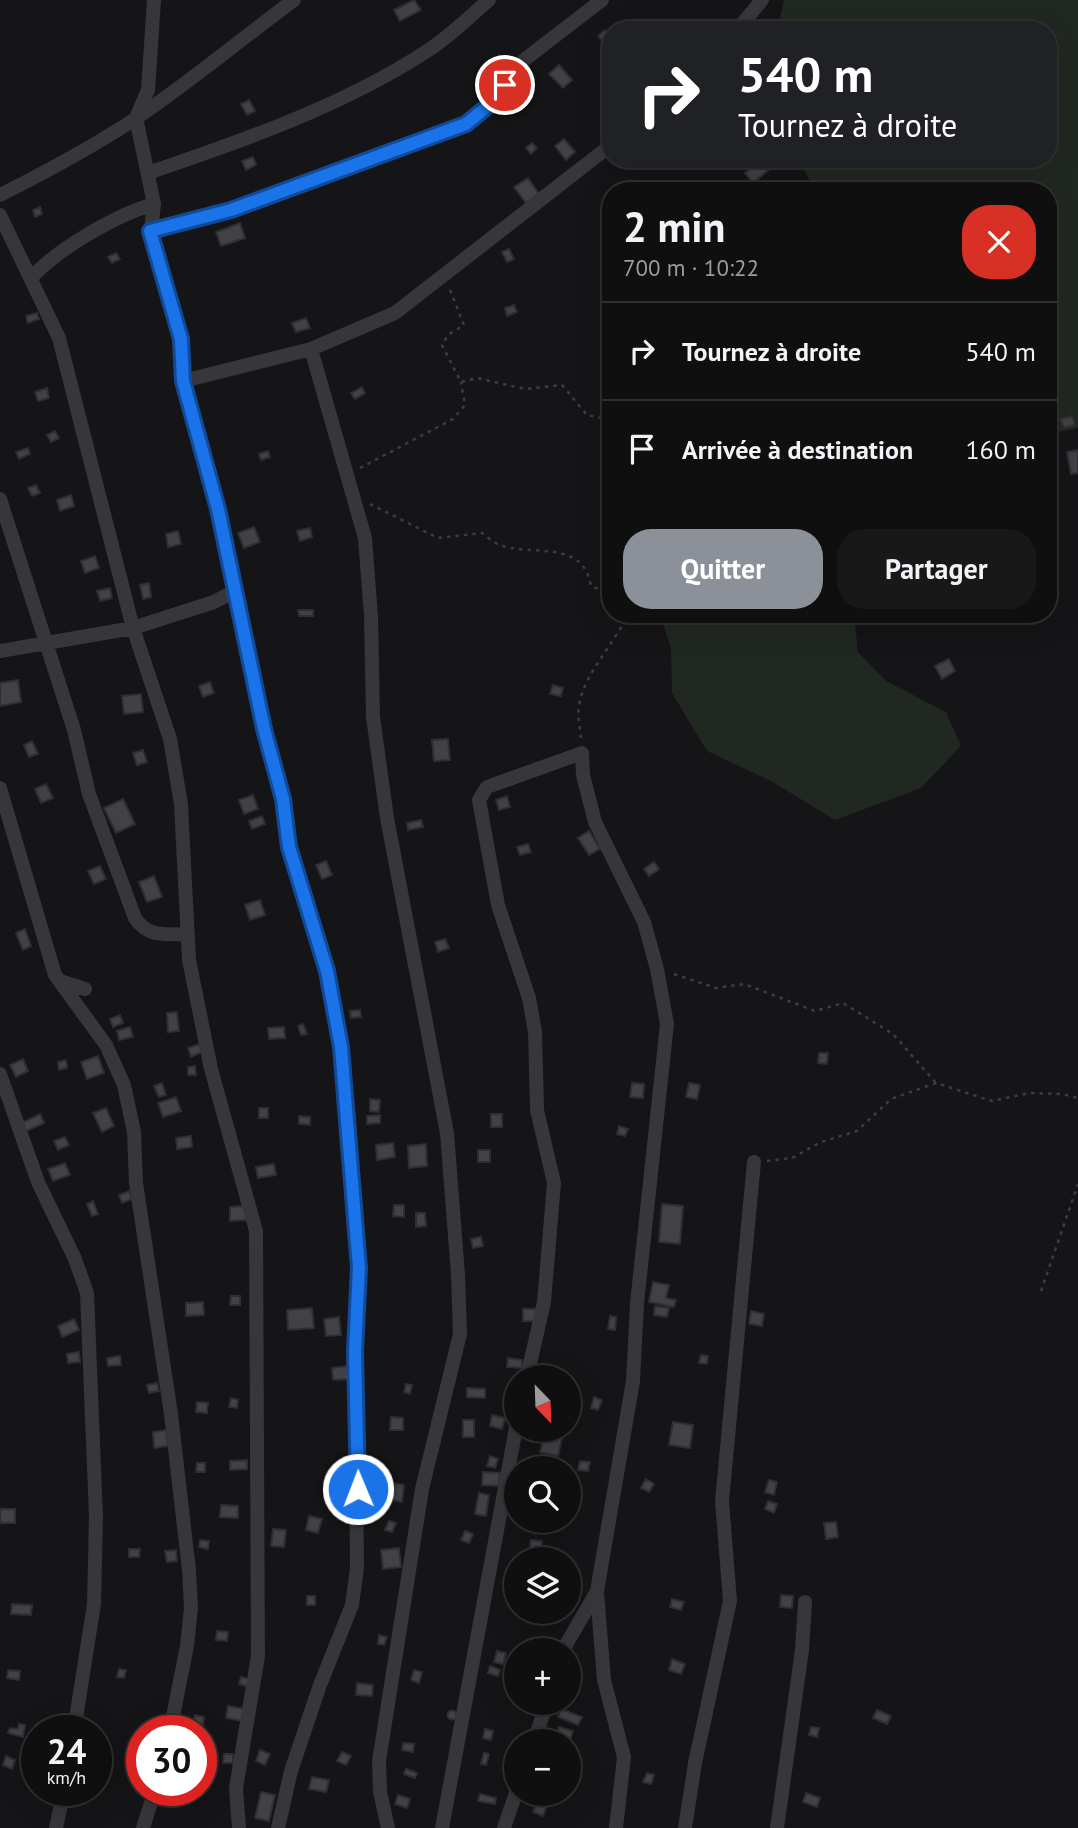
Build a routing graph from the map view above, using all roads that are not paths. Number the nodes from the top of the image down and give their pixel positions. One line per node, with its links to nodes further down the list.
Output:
1 (154, 0): 7 (street)
2 (294, 0): 7 (street)
3 (489, 0): 9 (street)
4 (602, 0): 13 (street)
5 (762, 0): 6 (street)
6 (744, 21)
7 (136, 118): 9 (street); 10 (street)
8 (602, 152): 15 (street)
9 (148, 173): 11 (street)
10 (0, 195)
11 (154, 204): 13 (street); 14 (street)
12 (0, 215): 14 (street)
13 (150, 231): 16 (street)
14 (32, 276): 19 (street)
15 (311, 349): 16 (street); 42 (street)
16 (183, 381): 18 (street)
17 (0, 499): 20 (street)
18 (235, 591): 19 (street); 41 (street)
19 (132, 628): 20 (street); 23 (street)
20 (47, 644): 21 (street); 23 (street)
21 (0, 651)
22 (0, 788): 24 (street)
23 (187, 934): 40 (street)
24 (55, 975): 25 (street); 34 (street)
25 (85, 989)
26 (0, 1074): 33 (street)
27 (754, 1162): 46 (street)
28 (530, 1365): 30 (street)
29 (513, 1442): 43 (street)
30 (597, 1591): 32 (street); 45 (street)
31 (805, 1602): 47 (street)
32 (570, 1638)
33 (77, 1715)
34 (173, 1715)
35 (61, 1806): 38 (street)
36 (150, 1806): 39 (street)
37 (512, 1806): 44 (street)
38 (56, 1828)
39 (143, 1828)
40 (239, 1828)
41 (278, 1828)
42 (388, 1828)
43 (442, 1828)
44 (505, 1828)
45 (616, 1828)
46 (685, 1828)
47 (777, 1828)

